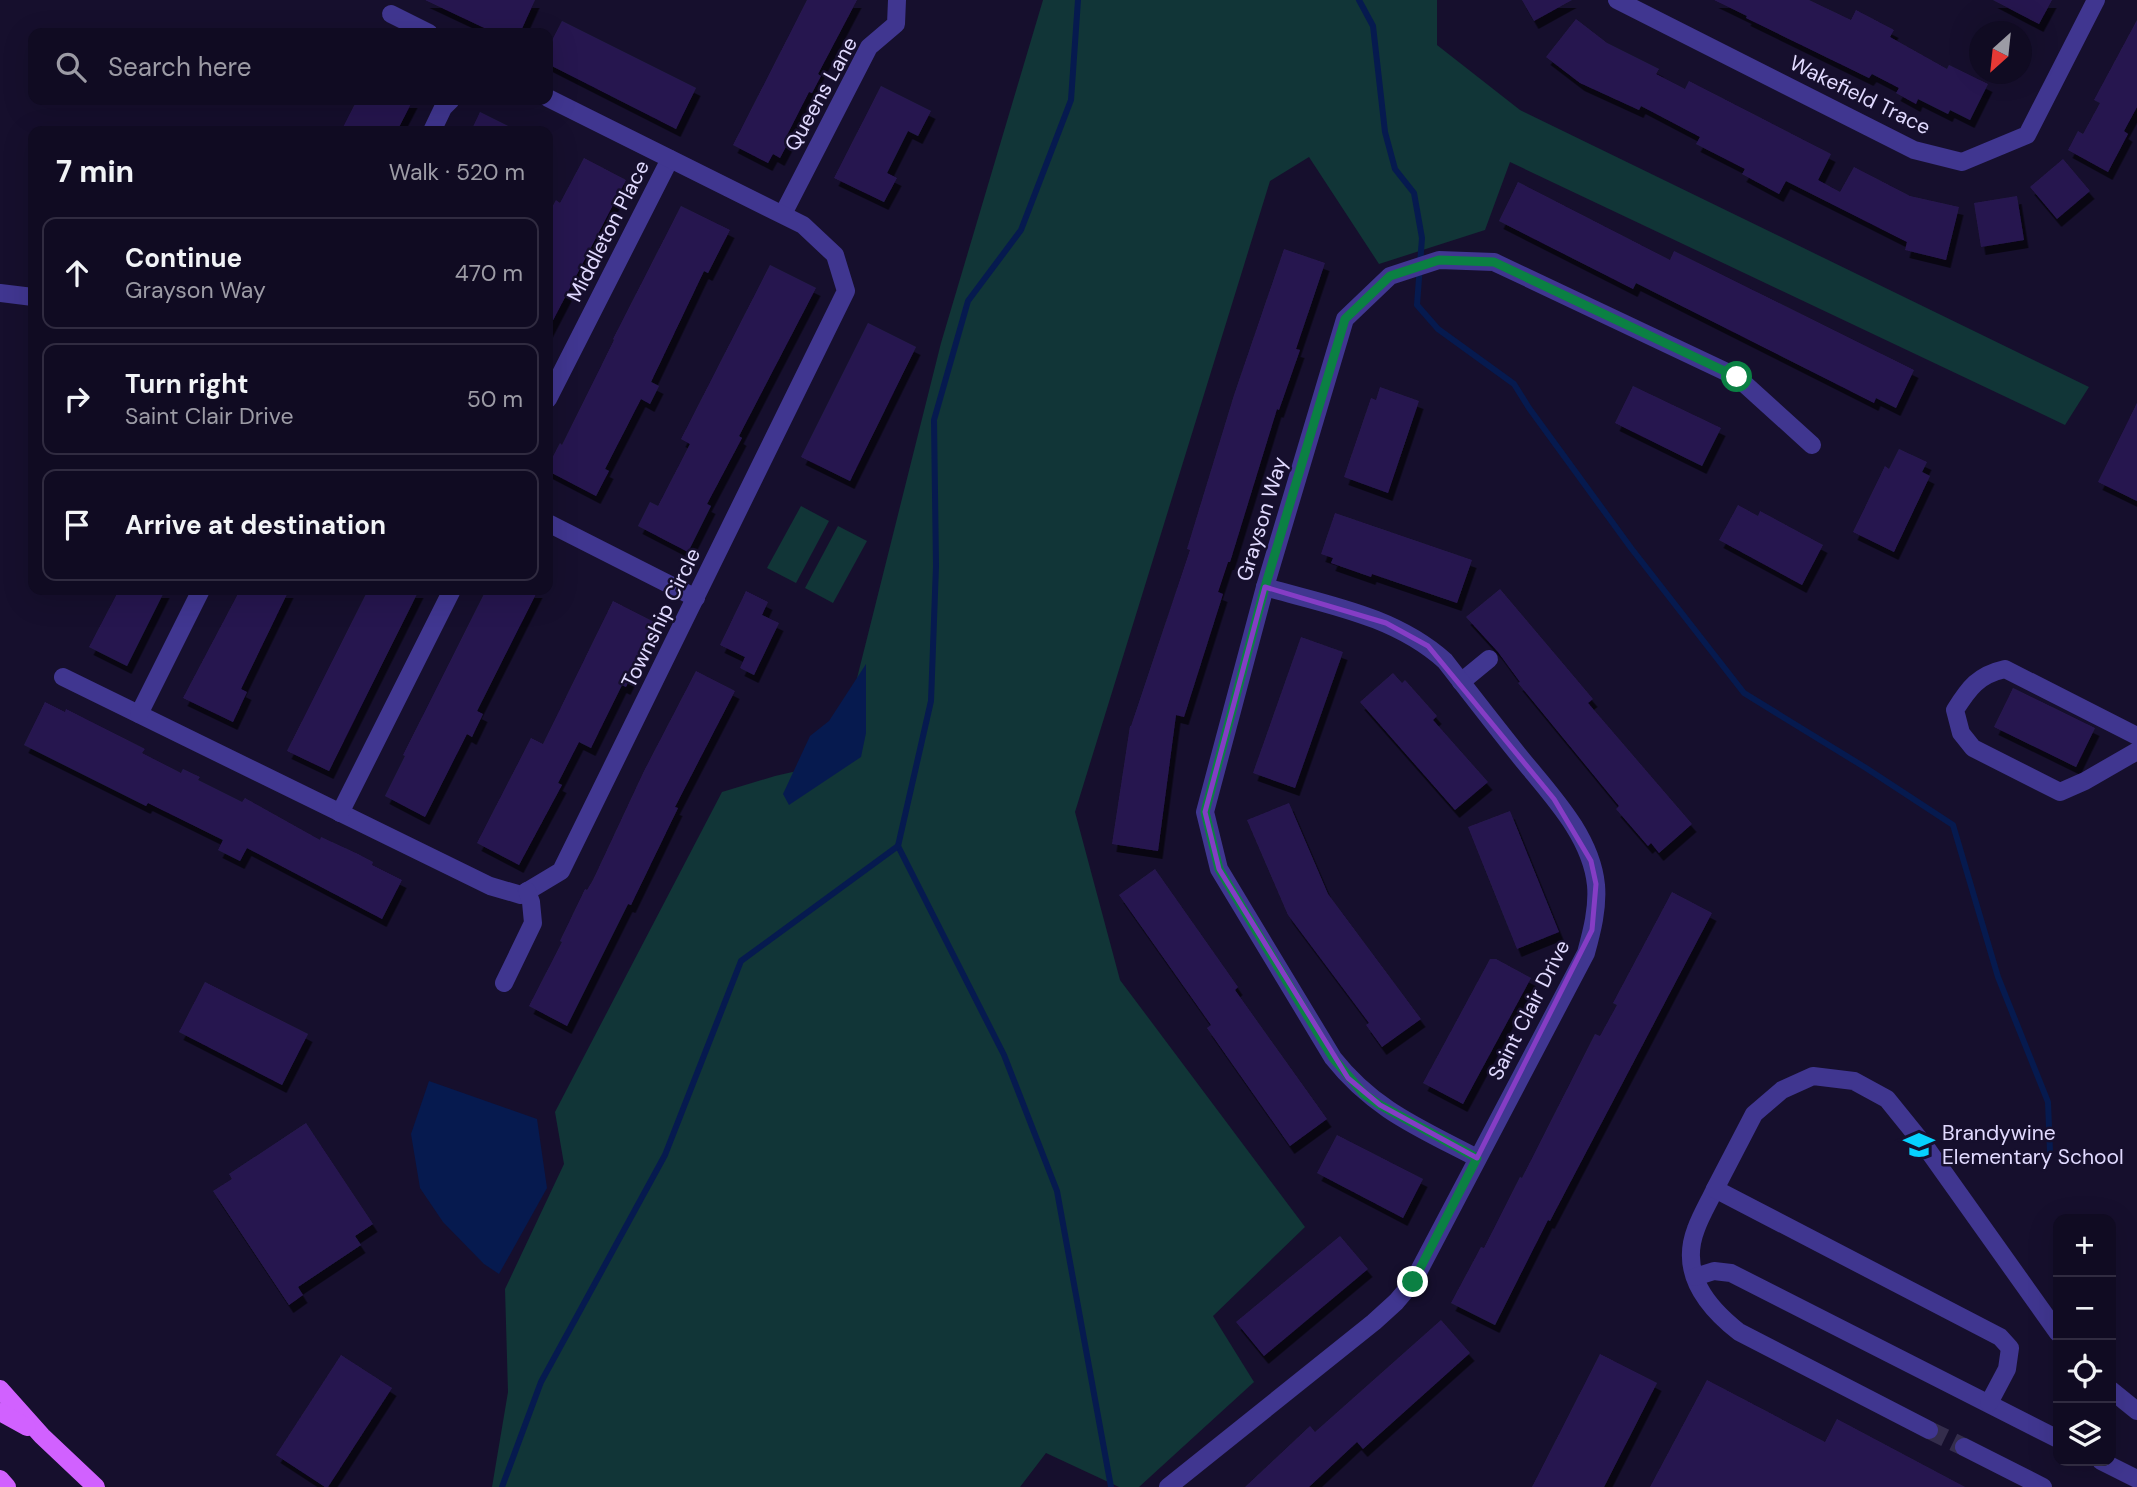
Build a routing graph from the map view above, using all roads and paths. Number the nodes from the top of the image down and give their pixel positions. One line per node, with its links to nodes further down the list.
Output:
1 (897, 0): 10 (street, Queens Lane)
2 (1617, 0): 3 (street, Wakefield Trace)
3 (2096, 0)
4 (391, 14): 5 (street)
5 (419, 28)
6 (553, 100): 9 (street, Township Circle)
7 (446, 105): 8 (street)
8 (434, 126)
9 (670, 159): 10 (street, Township Circle); 13 (street, Middleton Place)
10 (783, 214): 19 (street, Township Circle)
11 (0, 293): 12 (street)
12 (28, 296)
13 (553, 389)
14 (1812, 445): 16 (street, Grayson Way)
15 (553, 526): 19 (street)
16 (1265, 587): 22 (street, Saint Clair Drive); 29 (street, Grayson Way)
17 (198, 595): 23 (street)
18 (449, 595): 26 (street)
19 (696, 598): 27 (street, Township Circle)
20 (1489, 659): 22 (street)
21 (63, 677): 23 (street)
22 (1461, 682): 29 (street, Saint Clair Drive)
23 (139, 714): 26 (street)
24 (2137, 736): 25 (street)
25 (2137, 751)
26 (340, 813): 27 (street)
27 (527, 891): 28 (street)
28 (504, 983)
29 (1477, 1158): 47 (street, Saint Clair Drive)
30 (1715, 1189): 31 (street); 32 (street); 35 (street)
31 (1695, 1277): 35 (street); 38 (street)
32 (2053, 1326)
33 (0, 1389): 40 (main road)
34 (2116, 1394): 36 (street)
35 (1990, 1403): 39 (street)
36 (2137, 1411)
37 (0, 1412): 40 (main road)
38 (1929, 1430)
39 (2053, 1435)
40 (43, 1436): 46 (main road)
41 (1964, 1447): 48 (street)
42 (2111, 1466): 44 (street)
43 (0, 1479): 45 (main road)
44 (2137, 1479)
45 (8, 1487)
46 (96, 1487)
47 (1168, 1487)
48 (2043, 1487)

